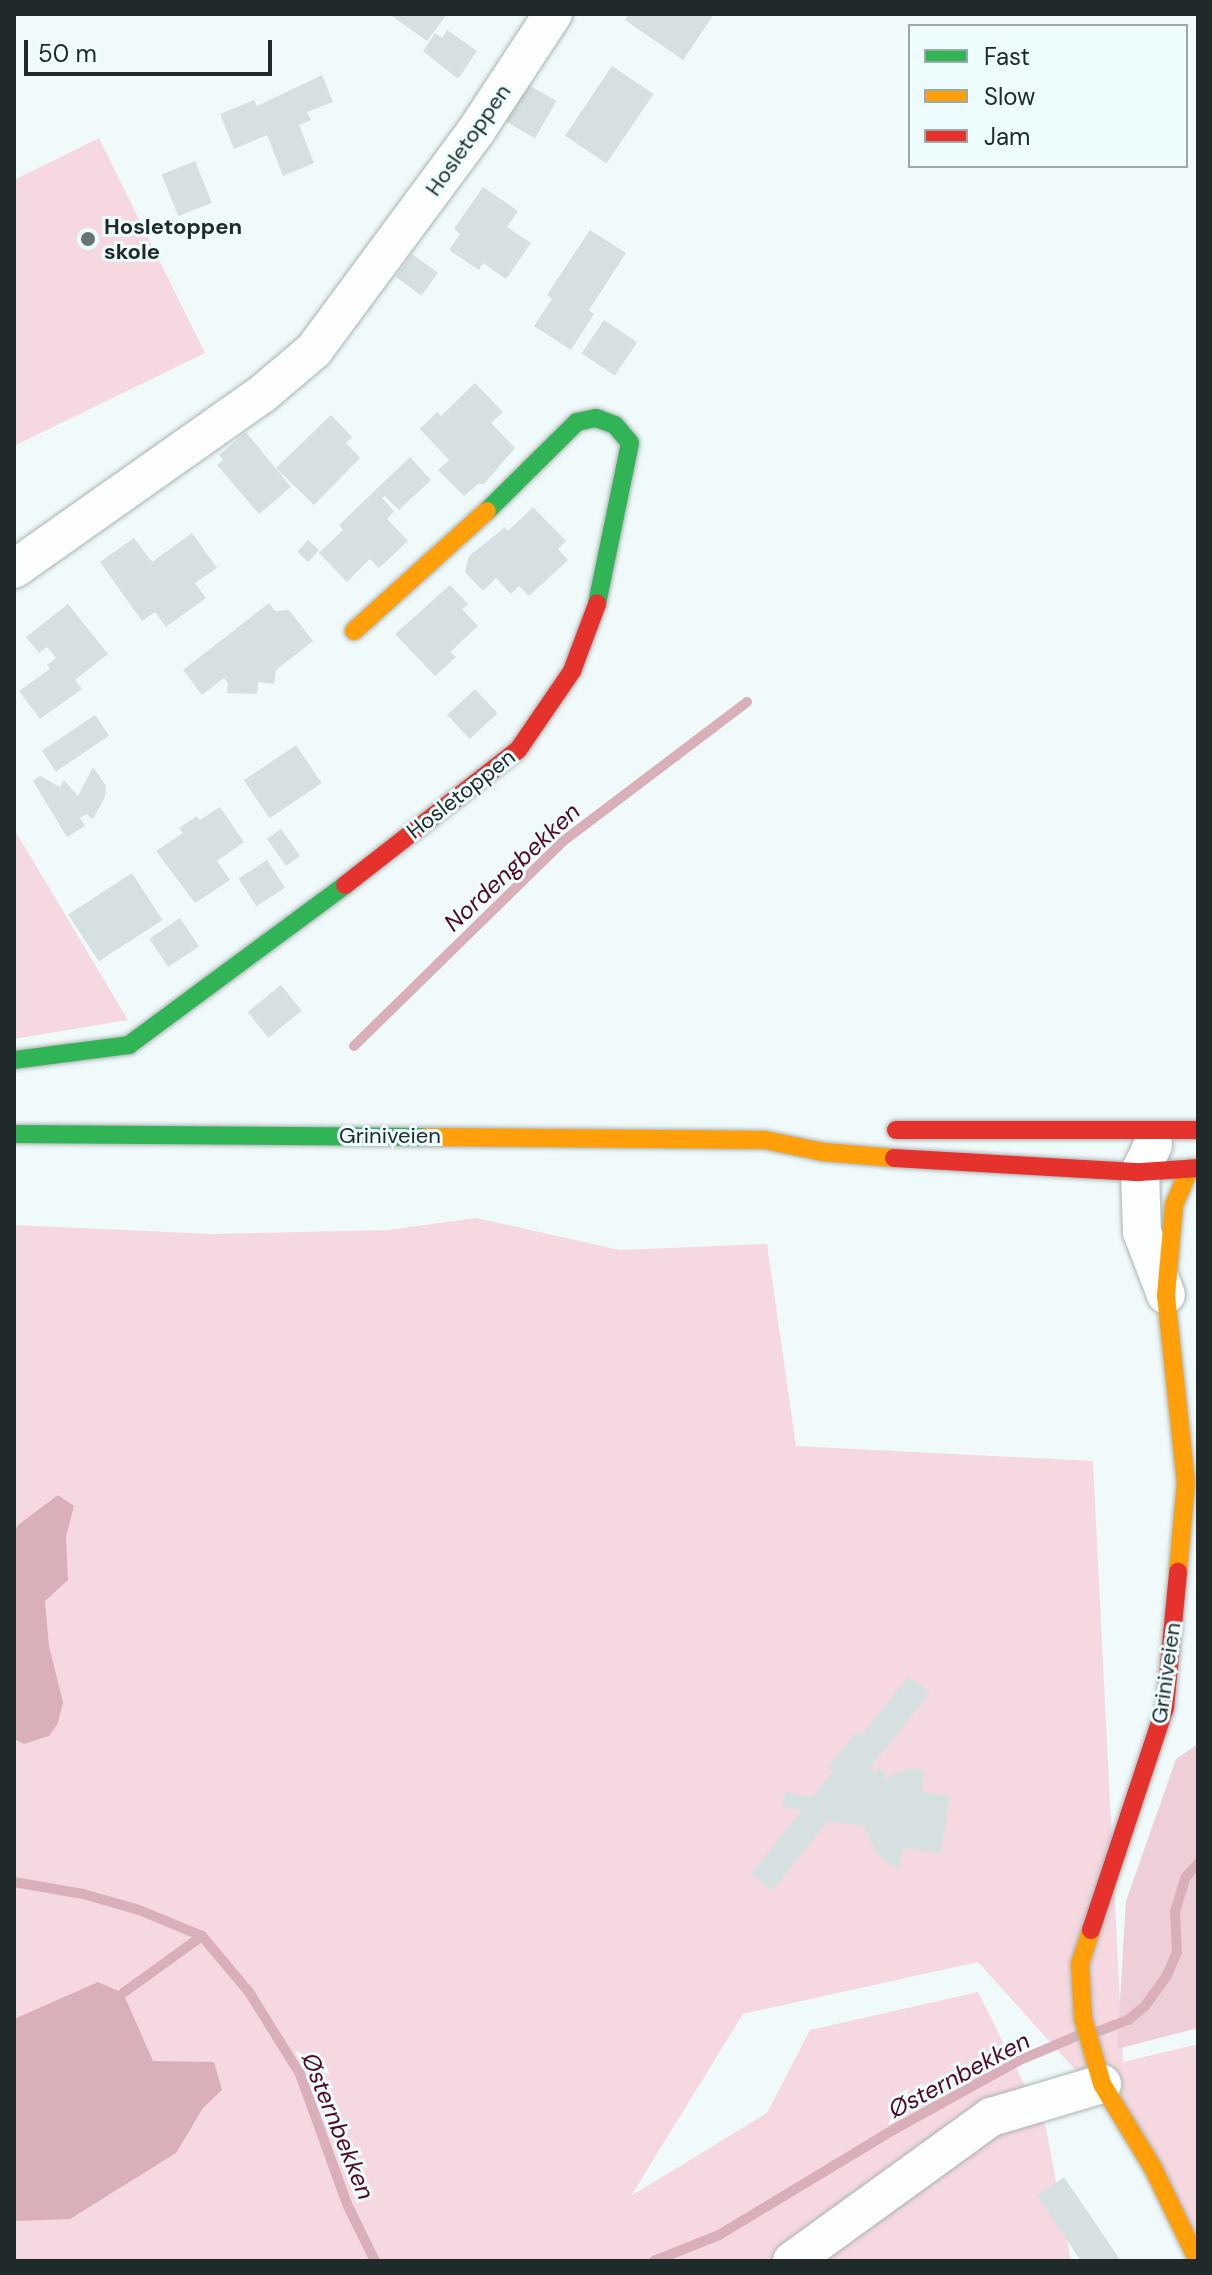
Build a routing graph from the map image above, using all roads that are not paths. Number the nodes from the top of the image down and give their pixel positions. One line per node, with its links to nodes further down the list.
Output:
1 (553, 14): 2 (street, Hosletoppen)
2 (14, 569)
3 (354, 631): 4 (street, Hosletoppen)
4 (14, 1060)
5 (822, 1130): 10 (street, Griniveien)
6 (869, 1130): 8 (street)
7 (1198, 1130): 8 (street)
8 (1160, 1132): 12 (street, Griniveien)
9 (14, 1134): 10 (street, Griniveien)
10 (765, 1140): 12 (street, Griniveien)
11 (1194, 1168): 12 (street, Griniveien); 13 (street, Griniveien)
12 (1140, 1172): 13 (street, Griniveien)
13 (1166, 1295): 14 (street, Griniveien)
14 (1098, 2069): 15 (street); 16 (street, Griniveien)
15 (792, 2261)
16 (1198, 2261)

